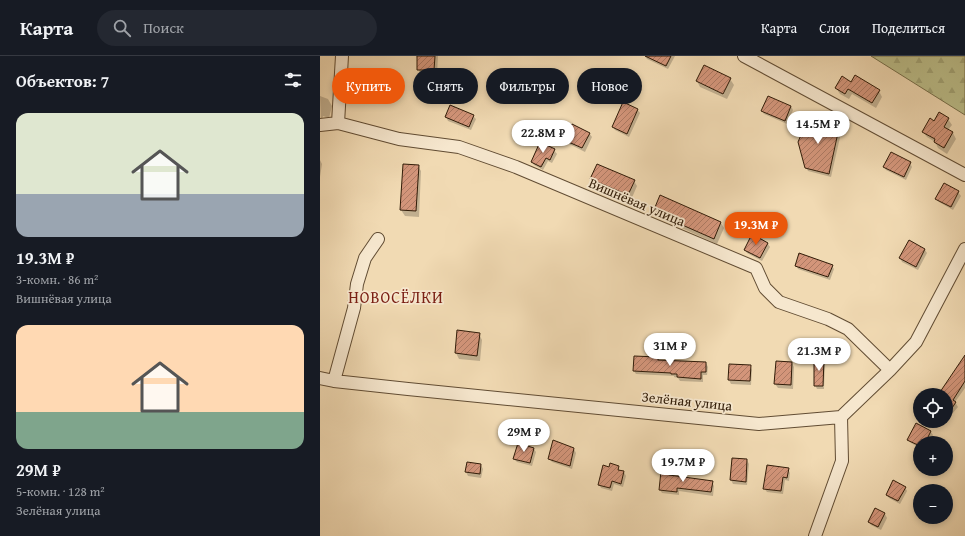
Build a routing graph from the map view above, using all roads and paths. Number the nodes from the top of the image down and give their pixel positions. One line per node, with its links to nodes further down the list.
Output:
1 (342, 56): 3 (street)
2 (744, 56): 5 (street)
3 (338, 123): 4 (street); 8 (street, Вишнёвая улица)
4 (320, 125)
5 (965, 175)
6 (378, 239): 10 (street)
7 (965, 249): 8 (street)
8 (890, 370): 11 (street)
9 (320, 378): 10 (street, Зелёная улица)
10 (334, 381): 11 (street, Зелёная улица)
11 (840, 417): 12 (street)
12 (815, 536)

